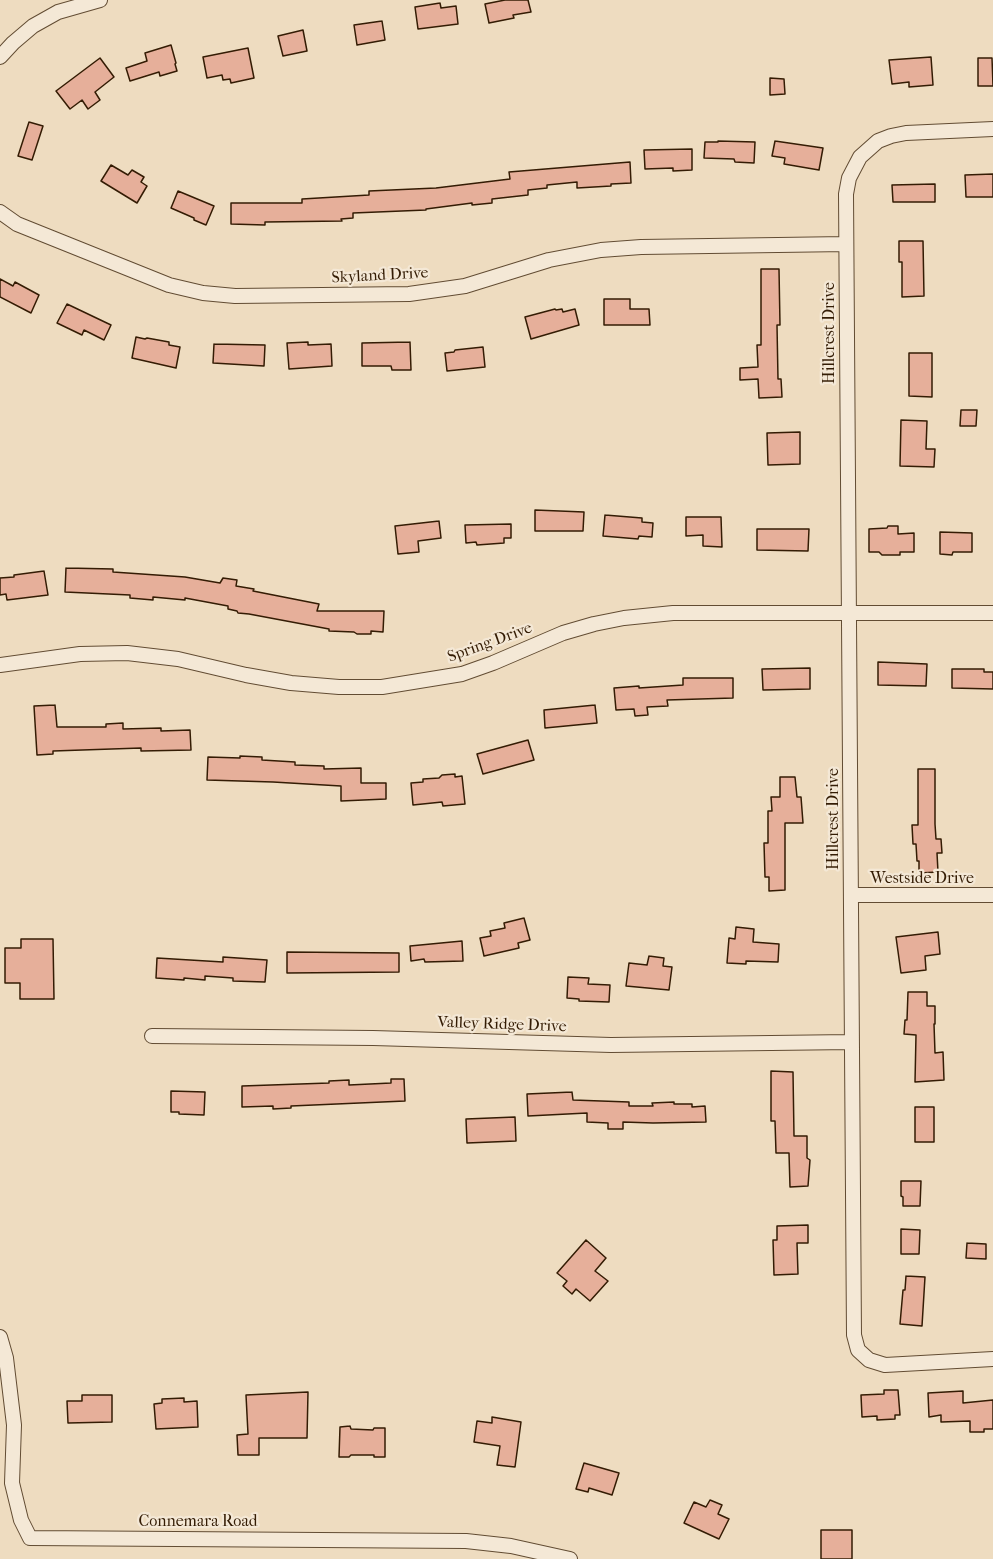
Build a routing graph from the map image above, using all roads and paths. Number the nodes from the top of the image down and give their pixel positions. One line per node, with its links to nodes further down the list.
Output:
1 (100, 0): 2 (street)
2 (0, 57)
3 (993, 129): 5 (street, Hillcrest Drive)
4 (0, 212): 5 (street, Skyland Drive)
5 (846, 244): 6 (street, Hillcrest Drive)
6 (849, 613): 7 (street, Spring Drive); 8 (street, Spring Drive); 9 (street, Hillcrest Drive)
7 (993, 613)
8 (0, 665)
9 (850, 895): 10 (street, Westside Drive); 12 (street, Hillcrest Drive)
10 (993, 896)
11 (152, 1036): 12 (street, Valley Ridge Drive)
12 (851, 1042): 14 (street, Hillcrest Drive)
13 (0, 1337): 15 (street, Connemara Road)
14 (993, 1359)
15 (570, 1559)

